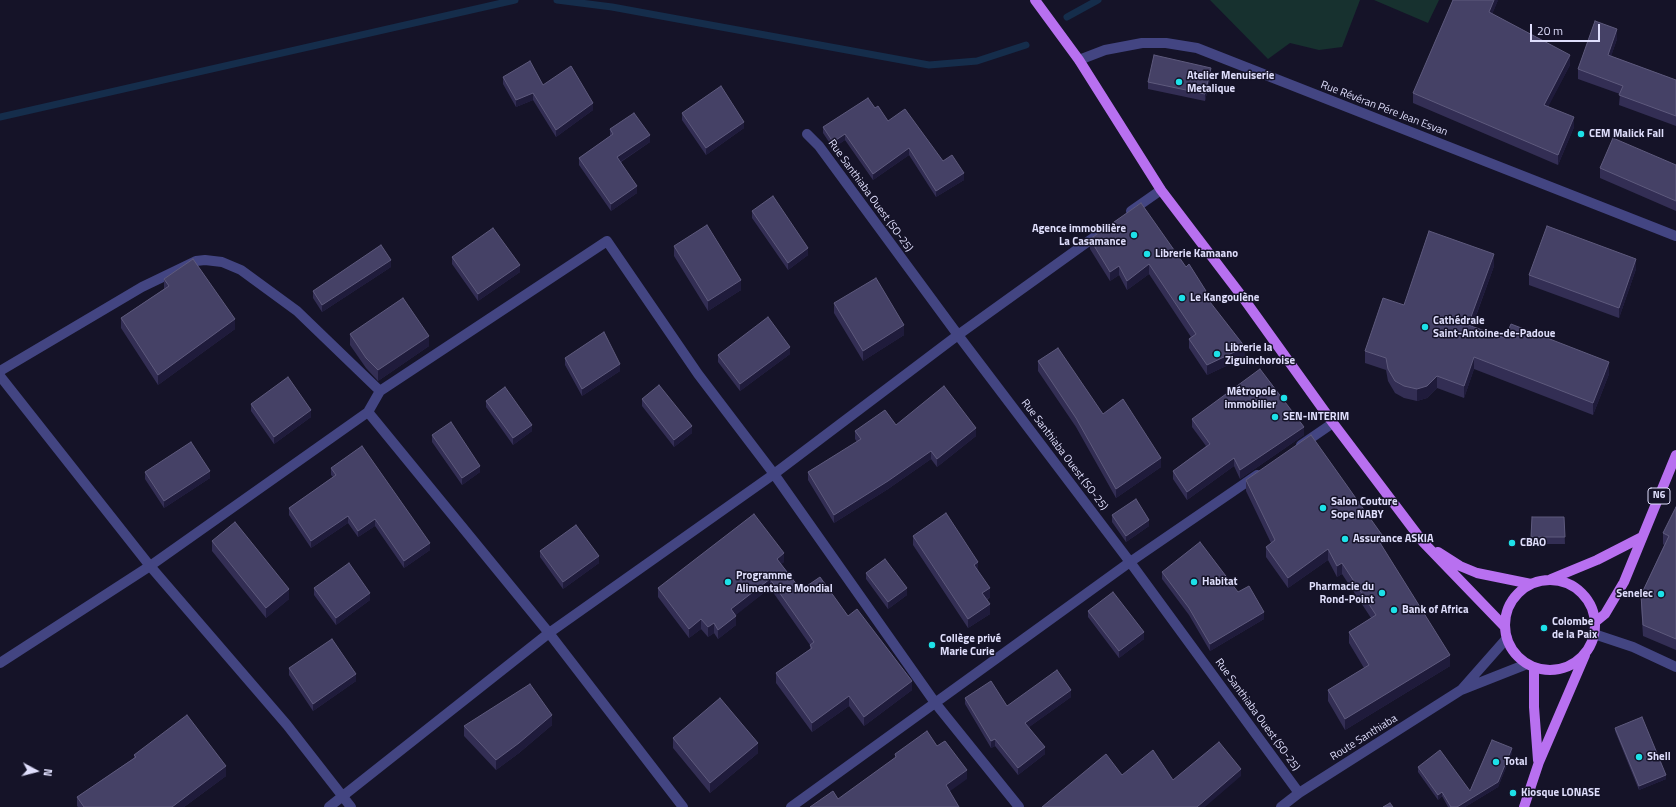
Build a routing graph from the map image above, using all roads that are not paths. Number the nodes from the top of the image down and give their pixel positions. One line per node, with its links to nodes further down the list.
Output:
1 (1036, 0): 2 (main road)
2 (1079, 60): 4 (main road); 7 (street, Rue Révéran Pére Jean Esvan)
3 (807, 134): 8 (street, Rue Santhiaba Ouest (SO-25))
4 (1161, 190): 5 (street); 13 (main road)
5 (1123, 217)
6 (1110, 226): 8 (street)
7 (1676, 236)
8 (958, 335): 17 (street); 20 (street, Rue Santhiaba Ouest (SO-25))
9 (0, 371): 11 (street)
10 (0, 376): 21 (street)
11 (380, 391): 12 (street); 17 (street)
12 (368, 412): 21 (street); 26 (street)
13 (1333, 423): 14 (street); 19 (main road)
14 (1293, 450)
15 (1676, 455): 18 (main road, N6)
16 (1267, 468): 20 (street)
17 (774, 474): 26 (street); 33 (street)
18 (1642, 537): 22 (main road); 25 (main road)
19 (1423, 542): 23 (main road); 24 (main road)
20 (1130, 562): 33 (street); 35 (street, Rue Santhiaba Ouest (SO-25))
21 (150, 566): 29 (street); 36 (street)
22 (1551, 579): 23 (main road); 25 (main road)
23 (1531, 584): 24 (main road)
24 (1505, 627): 27 (main road)
25 (1594, 629): 28 (main road); 31 (street)
26 (549, 634): 36 (street); 39 (street)
27 (1507, 638): 30 (main road); 32 (street)
28 (1590, 645): 30 (main road); 34 (main road)
29 (0, 663)
30 (1530, 665): 32 (street); 34 (main road)
31 (1676, 667)
32 (1461, 690): 35 (street, Route Santhiaba)
33 (936, 704): 40 (street); 41 (street)
34 (1539, 762): 43 (main road)
35 (1299, 793): 42 (street, Route Santhiaba)
36 (343, 797): 37 (street); 38 (street)
37 (329, 807)
38 (351, 807)
39 (683, 807)
40 (791, 807)
41 (1019, 807)
42 (1280, 807)
43 (1524, 807)

